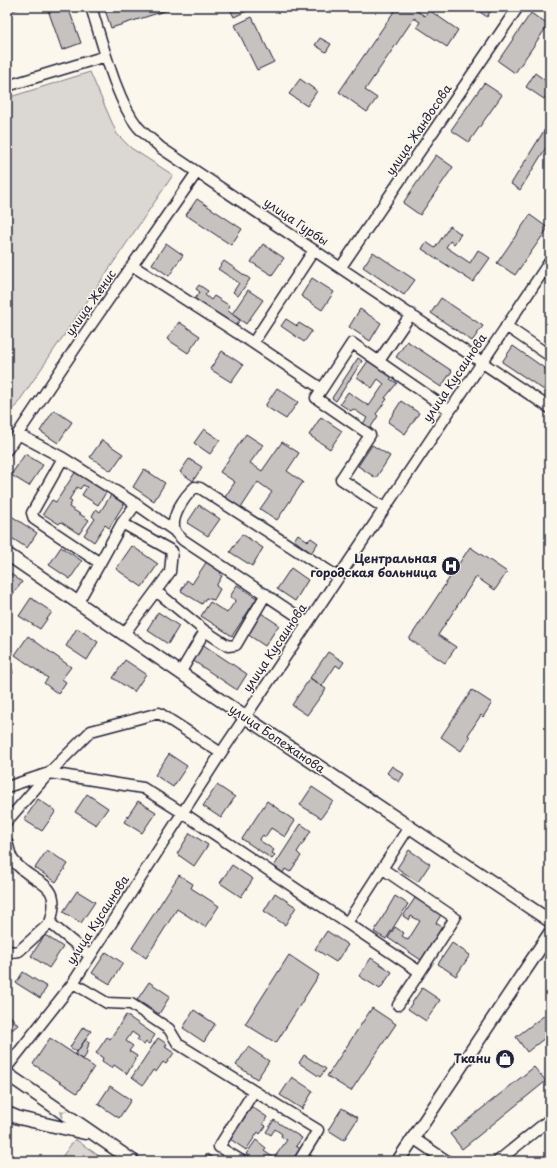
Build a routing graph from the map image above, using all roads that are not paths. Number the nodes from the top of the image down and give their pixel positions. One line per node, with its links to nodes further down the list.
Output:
1 (91, 7): 3 (street, улица Гурбы)
2 (518, 7): 9 (street, улица Жандосова)
3 (106, 56): 4 (street); 5 (street, улица Гурбы)
4 (7, 86)
5 (197, 172): 6 (street, улица Гурбы); 8 (street, улица Женис)
6 (314, 250): 9 (street, улица Гурбы); 12 (street)
7 (550, 262): 11 (street, улица Кусаинова)
8 (133, 266): 12 (street); 19 (street, улица Женис)
9 (341, 267): 10 (street, улица Гурбы)
10 (411, 314): 14 (street); 15 (street, улица Гурбы)
11 (506, 326): 13 (street); 15 (street, улица Кусаинова)
12 (253, 343): 16 (street)
13 (550, 356)
14 (379, 361): 16 (street); 18 (street)
15 (481, 363): 17 (street, улица Гурбы); 18 (street, улица Кусаинова)
16 (322, 389): 23 (street)
17 (550, 408)
18 (450, 410): 23 (street, улица Кусаинова)
19 (18, 434): 20 (street, улица Женис); 21 (street)
20 (7, 450)
21 (63, 458): 22 (street); 27 (street)
22 (136, 504): 24 (street); 25 (street)
23 (384, 508): 28 (street, улица Кусаинова)
24 (122, 523): 27 (street); 29 (street)
25 (176, 532): 28 (street); 30 (street)
26 (7, 554): 31 (street, улица Бопежанова)
27 (100, 562): 31 (street)
28 (338, 577): 32 (street, улица Кусаинова)
29 (156, 591): 33 (street); 34 (street)
30 (266, 594): 32 (street); 33 (street)
31 (78, 602): 34 (street, улица Бопежанова)
32 (308, 623): 36 (street, улица Кусаинова)
33 (205, 631): 35 (street)
34 (124, 634): 35 (street, улица Бопежанова)
35 (180, 673): 36 (street, улица Бопежанова)
36 (245, 717): 37 (street, улица Кусаинова); 42 (street, улица Бопежанова)
37 (221, 753): 38 (street); 40 (street, улица Кусаинова)
38 (48, 773): 39 (street); 40 (street); 41 (street)
39 (7, 787)
40 (183, 813): 47 (street); 50 (street, улица Кусаинова)
41 (7, 821)
42 (410, 828): 44 (street); 45 (street, улица Бопежанова)
43 (7, 842): 46 (street)
44 (382, 869): 47 (street); 51 (street)
45 (550, 921)
46 (50, 923): 49 (street); 50 (street)
47 (347, 923): 51 (street)
48 (550, 933): 60 (street)
49 (7, 950)
50 (90, 956): 52 (street, улица Кусаинова)
51 (420, 972): 53 (street)
52 (73, 983): 54 (street, улица Кусаинова); 56 (street)
53 (398, 1005)
54 (7, 1067)
55 (7, 1074): 59 (street, one-way to 55)
56 (254, 1091): 62 (street); 63 (street)
57 (7, 1113): 59 (street)
58 (550, 1119): 66 (street)
59 (95, 1136): 61 (street)
60 (413, 1138): 64 (street); 65 (street)
61 (133, 1161)
62 (242, 1161)
63 (299, 1161)
64 (398, 1161)
65 (447, 1161)
66 (498, 1161)

